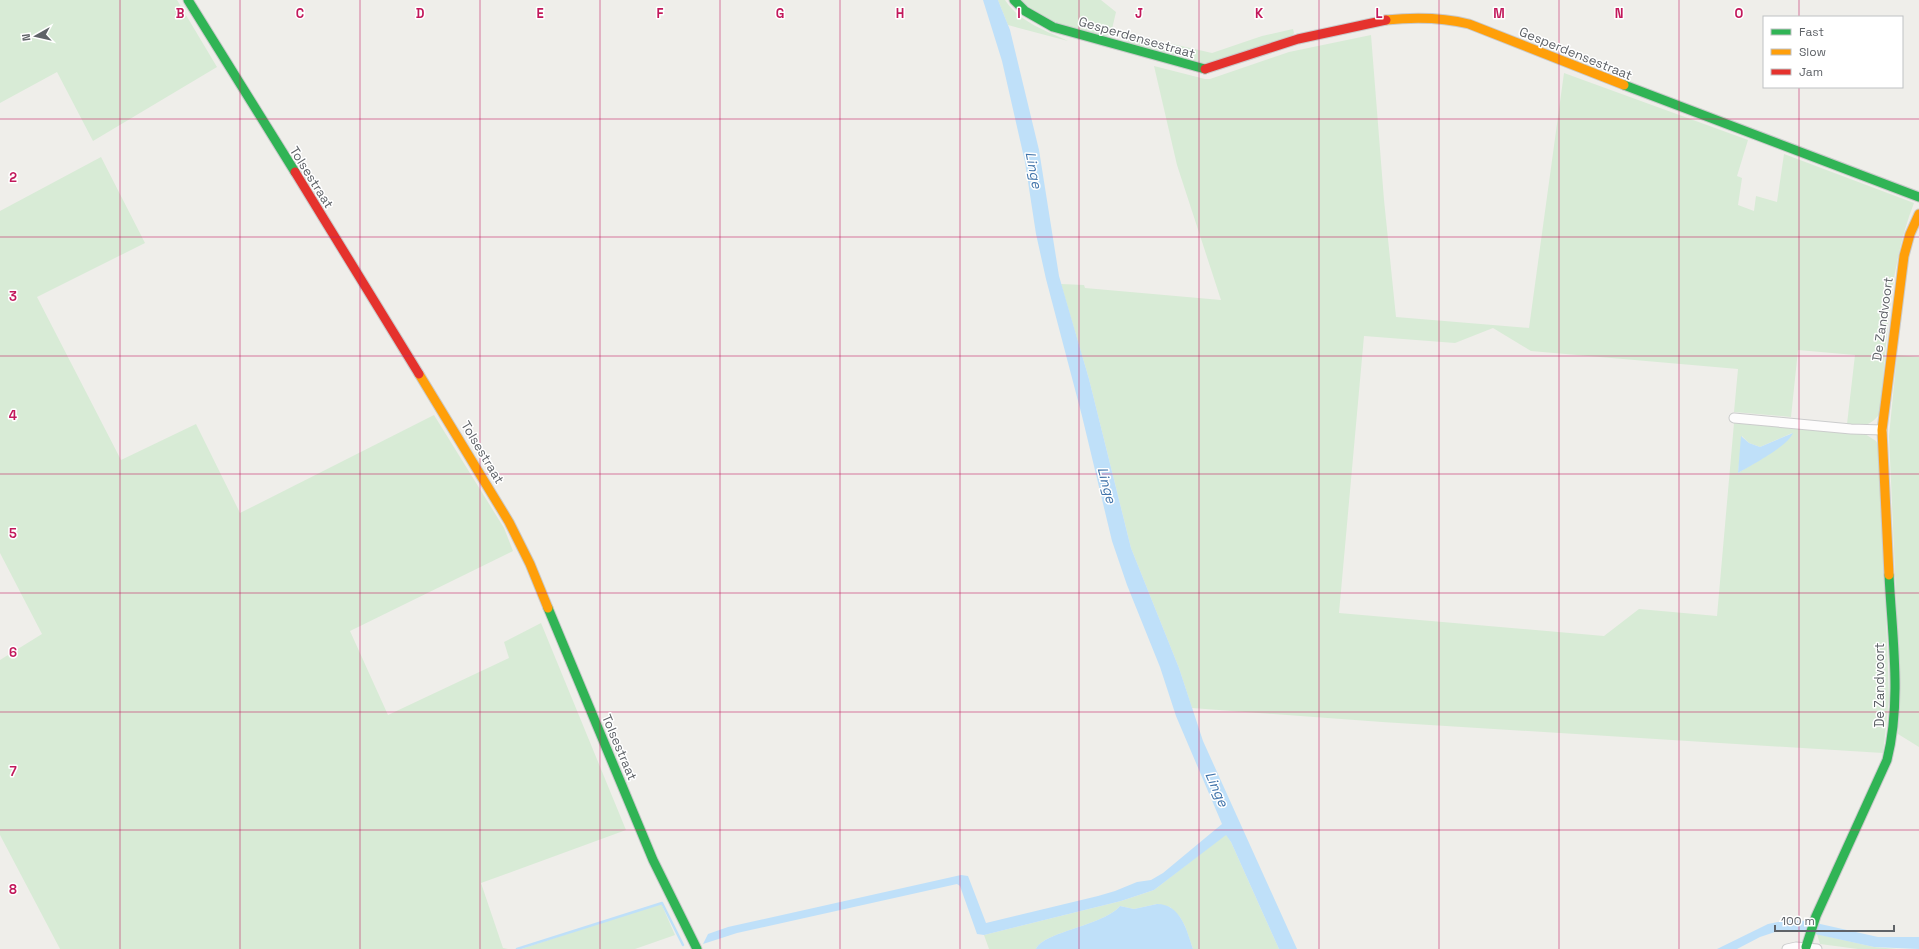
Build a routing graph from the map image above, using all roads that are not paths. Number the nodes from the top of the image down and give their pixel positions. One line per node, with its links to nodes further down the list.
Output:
1 (188, 0): 8 (street, Tolsestraat)
2 (1014, 0): 3 (street, Gesperdensestraat)
3 (1919, 196)
4 (1919, 214): 6 (street, De Zandvoort)
5 (1734, 418): 6 (street)
6 (1882, 430): 7 (street, De Zandvoort)
7 (1806, 947): 9 (street); 10 (street)
8 (697, 949)
9 (1786, 949)
10 (1817, 949)

